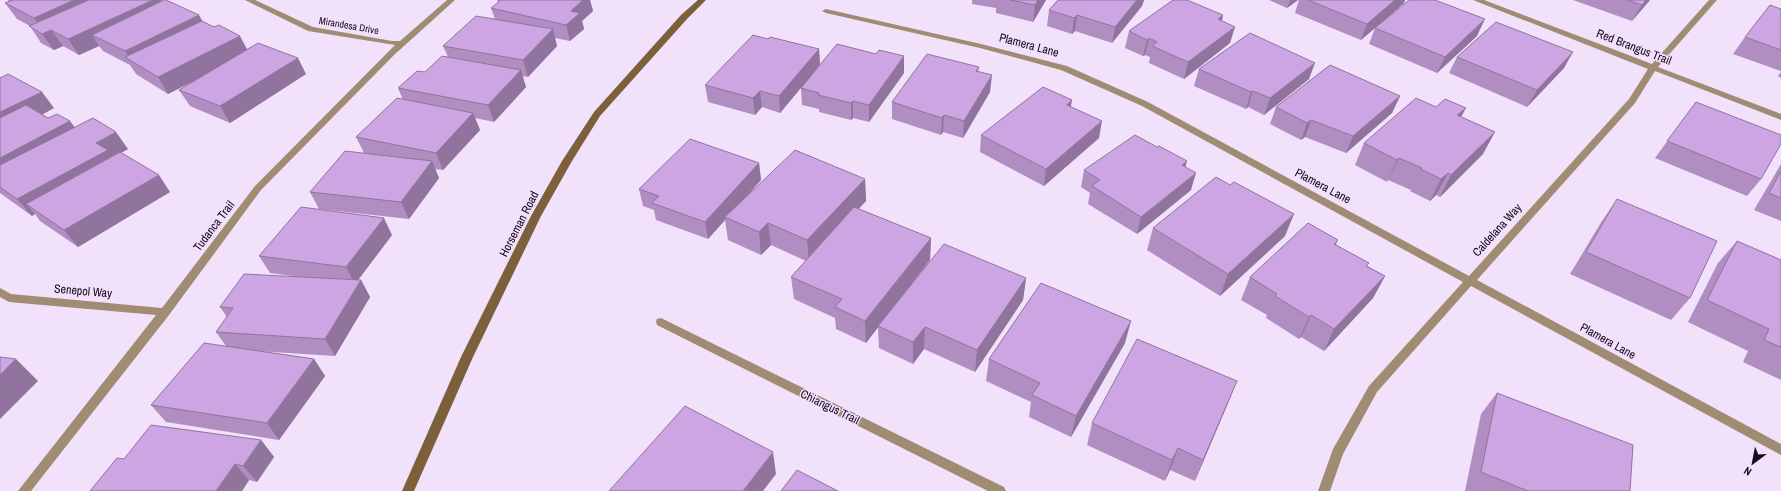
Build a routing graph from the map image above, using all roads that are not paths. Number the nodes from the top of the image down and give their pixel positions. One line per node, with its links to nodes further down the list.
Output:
1 (250, 0): 7 (street, Mirandesa Drive)
2 (451, 0): 7 (street, Tudanca Trail)
3 (702, 0): 16 (street, Horseman Road)
4 (1477, 0): 8 (street, Red Brangus Trail)
5 (1712, 0): 8 (street, Caldelana Way)
6 (826, 11): 10 (street, Plamera Lane)
7 (402, 43): 12 (street, Tudanca Trail)
8 (1654, 68): 9 (street, Red Brangus Trail); 10 (street, Caldelana Way)
9 (1781, 118)
10 (1469, 280): 14 (street, Plamera Lane); 18 (street, Caldelana Way)
11 (0, 292): 12 (street, Senepol Way)
12 (165, 312): 15 (street, Tudanca Trail)
13 (661, 322): 17 (street, Chiangus Trail)
14 (1781, 450)
15 (24, 491)
16 (408, 491)
17 (1000, 491)
18 (1324, 491)

